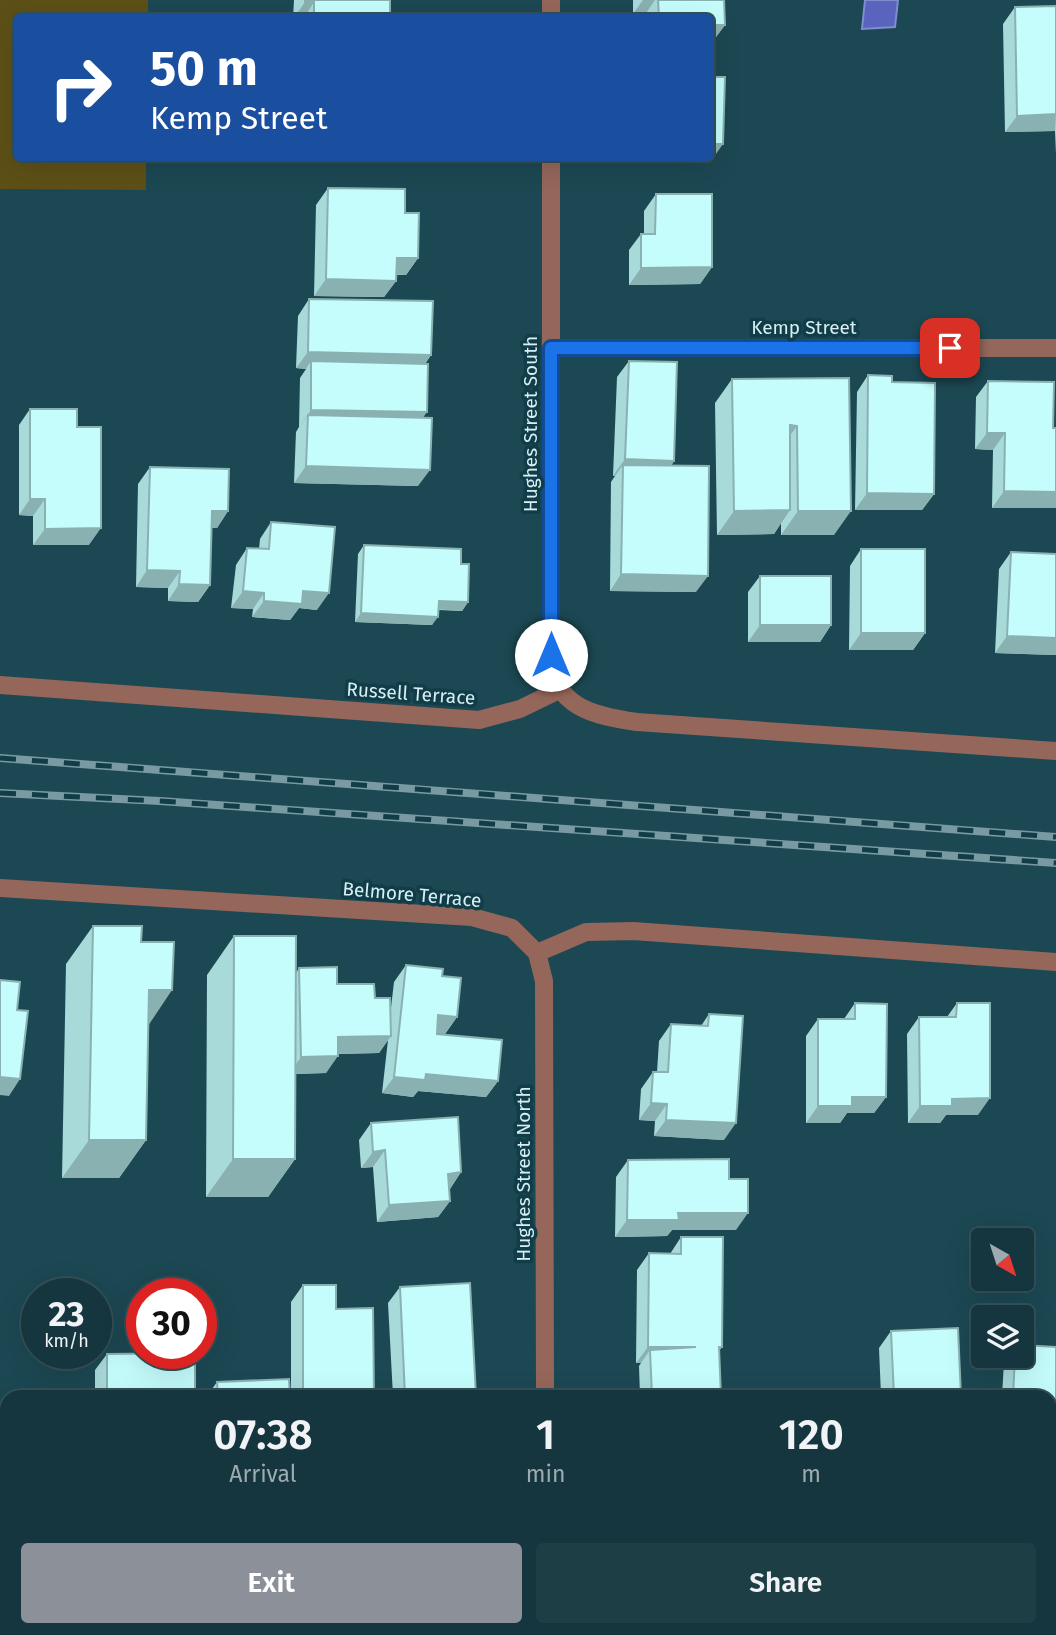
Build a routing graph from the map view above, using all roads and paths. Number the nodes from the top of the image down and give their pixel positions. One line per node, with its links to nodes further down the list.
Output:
1 (551, 161): 2 (street, Hughes Street South)
2 (551, 348): 3 (street, Kemp Street); 5 (street, Hughes Street South)
3 (1056, 348)
4 (0, 685): 5 (street, Russell Terrace)
5 (559, 690): 6 (street)
6 (1056, 751)
7 (0, 888): 8 (street, Belmore Terrace)
8 (537, 953): 9 (street); 10 (street, Hughes Street North)
9 (1056, 962)
10 (545, 1390)

